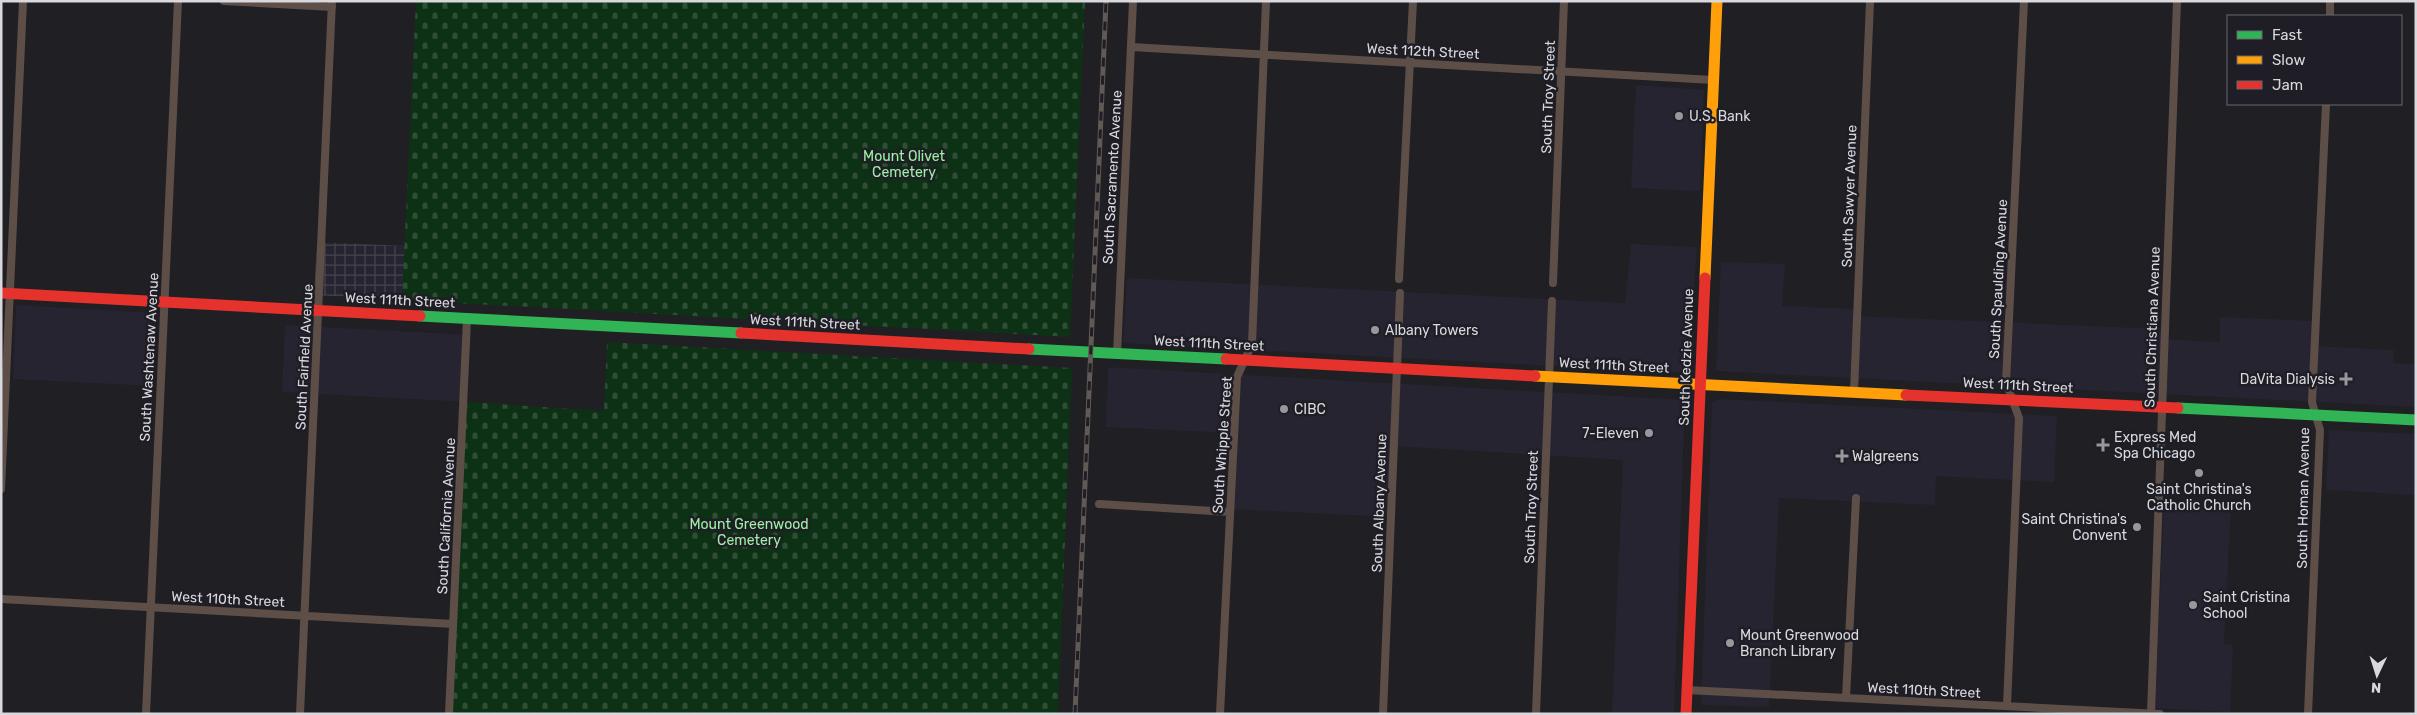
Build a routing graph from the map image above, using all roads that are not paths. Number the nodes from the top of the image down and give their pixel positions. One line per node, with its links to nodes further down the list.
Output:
1 (23, 1): 23 (street)
2 (178, 1): 26 (street, South Washtenaw Avenue)
3 (224, 1): 13 (street)
4 (1133, 1): 15 (street, South Sacramento Avenue)
5 (1266, 1): 16 (street, South Whipple Street)
6 (1412, 1): 17 (street)
7 (1564, 1): 18 (street, South Troy Street)
8 (1717, 1): 19 (main road, South Kedzie Avenue)
9 (1870, 1): 34 (street, South Sawyer Avenue)
10 (2024, 1): 35 (street, South Spaulding Avenue)
11 (2177, 1): 36 (street, South Christiana Avenue)
12 (2330, 1): 14 (street)
13 (332, 4): 27 (street, South Fairfield Avenue)
14 (2330, 15)
15 (1131, 47): 16 (street, West 112th Street); 29 (street, South Sacramento Avenue)
16 (1264, 54): 17 (street, West 112th Street); 30 (street, South Whipple Street)
17 (1410, 62): 18 (street, West 112th Street); 21 (street)
18 (1562, 71): 19 (street, West 112th Street); 22 (street, South Troy Street)
19 (1713, 80): 33 (main road, South Kedzie Avenue)
20 (2326, 105): 37 (street, South Homan Avenue)
21 (1399, 279)
22 (1553, 283)
23 (6, 293): 26 (main road, West 111th Street); 39 (street)
24 (1400, 294): 31 (street, South Albany Avenue)
25 (1552, 301): 32 (street, South Troy Street)
26 (164, 302): 27 (main road, West 111th Street); 44 (street, South Washtenaw Avenue)
27 (318, 310): 28 (main road, West 111th Street); 45 (street, South Fairfield Avenue)
28 (467, 318): 29 (main road, West 111th Street); 46 (street, South California Avenue)
29 (1117, 354): 30 (main road, West 111th Street)
30 (1245, 360): 31 (main road, West 111th Street); 42 (street, South Whipple Street)
31 (1396, 368): 32 (main road, West 111th Street); 55 (street, South Albany Avenue)
32 (1548, 377): 33 (main road, West 111th Street); 56 (street, South Troy Street)
33 (1700, 385): 34 (main road, West 111th Street); 47 (main road, South Kedzie Avenue)
34 (1854, 392): 35 (main road, West 111th Street)
35 (2011, 400): 36 (main road, West 111th Street); 49 (street, South Spaulding Avenue)
36 (2162, 407): 37 (main road, West 111th Street); 50 (street, South Christiana Avenue)
37 (2316, 415): 38 (main road, West 111th Street); 59 (street, South Homan Avenue)
38 (2416, 420)
39 (1, 489)
40 (1856, 498): 48 (street)
41 (1099, 504): 42 (street)
42 (1229, 512): 54 (street, South Whipple Street)
43 (1, 599): 44 (street, West 110th Street)
44 (150, 607): 45 (street, West 110th Street); 51 (street, South Washtenaw Avenue)
45 (305, 616): 46 (street, West 110th Street); 52 (street, South Fairfield Avenue)
46 (453, 624): 53 (street, South California Avenue)
47 (1687, 690): 48 (street, West 110th Street); 57 (main road, South Kedzie Avenue)
48 (1846, 698): 49 (street, West 110th Street)
49 (2006, 706): 50 (street, West 110th Street)
50 (2151, 713): 58 (street, West 110th Street)
51 (146, 714)
52 (300, 714)
53 (449, 714)
54 (1220, 714)
55 (1384, 714)
56 (1536, 714)
57 (1686, 714)
58 (2160, 714)
59 (2308, 714)

